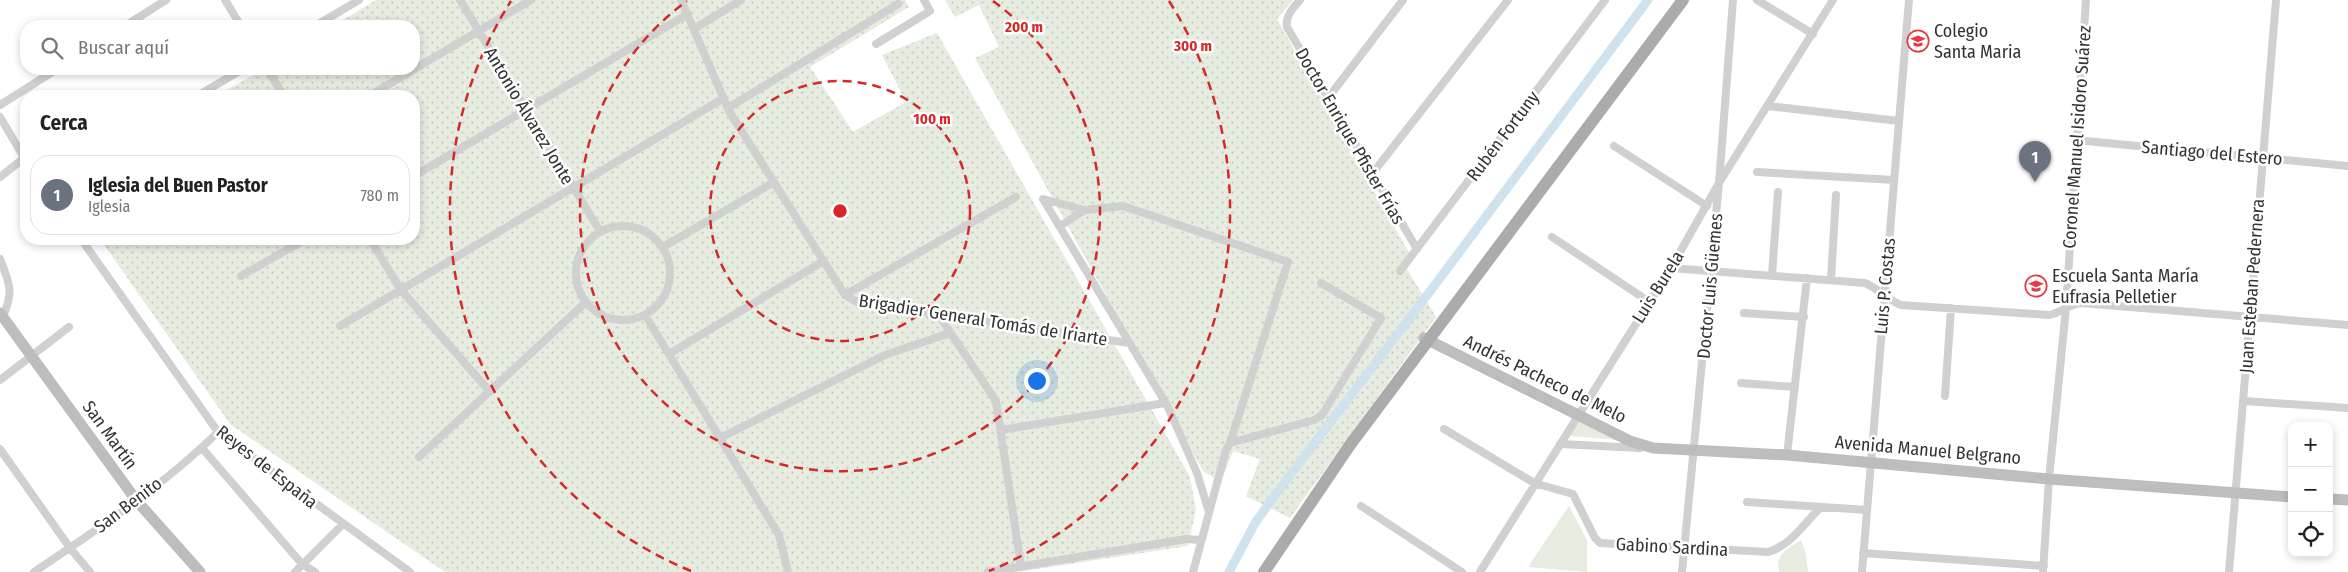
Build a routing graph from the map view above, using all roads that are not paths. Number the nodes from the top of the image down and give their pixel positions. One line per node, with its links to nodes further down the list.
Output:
1 (166, 0): 23 (street)
2 (226, 0): 24 (street)
3 (359, 0): 25 (street)
4 (460, 0): 27 (street, Antonio Álvarez Jonte)
5 (531, 0): 27 (street)
6 (681, 0): 22 (street, Brigadier General Tomás de Iriarte)
7 (741, 0): 26 (street)
8 (924, 0): 29 (street)
9 (1300, 0): 41 (street, Doctor Enrique Pfister Frías)
10 (1403, 0): 41 (street)
11 (1508, 0): 56 (street)
12 (1605, 0): 74 (street, Rubén Fortuny)
13 (1675, 0): 102 (main road)
14 (1683, 0): 102 (main road)
15 (1733, 0): 60 (street, Doctor Luis Güemes)
16 (1756, 0): 28 (street)
17 (1833, 0): 28 (street, Luis Burela)
18 (1909, 0): 47 (street, Luis P. Costas)
19 (2086, 0): 48 (street, Coronel Manuel Isidoro Suárez)
20 (2276, 0): 51 (street, Juan Esteban Pedernera)
21 (898, 4): 44 (street)
22 (688, 14): 26 (street, Brigadier General Tomás de Iriarte); 45 (street)
23 (134, 20)
24 (238, 20)
25 (325, 20)
26 (694, 29): 40 (street, Brigadier General Tomás de Iriarte)
27 (478, 31): 30 (street); 45 (street, Antonio Álvarez Jonte)
28 (1813, 34): 43 (street, Luis Burela)
29 (876, 44)
30 (420, 66)
31 (48, 75): 35 (street)
32 (234, 75): 36 (street)
33 (271, 75): 37 (street)
34 (404, 75): 38 (street)
35 (24, 90)
36 (207, 90)
37 (280, 90)
38 (379, 90)
39 (20, 93): 42 (street)
40 (724, 98): 44 (street, Brigadier General Tomás de Iriarte); 61 (street)
41 (1328, 98): 56 (street, Doctor Enrique Pfister Frías)
42 (0, 105)
43 (1768, 106): 47 (street); 60 (street, Luis Burela)
44 (728, 108): 59 (street, Brigadier General Tomás de Iriarte)
45 (525, 110): 54 (street); 61 (street, Antonio Álvarez Jonte)
46 (0, 117): 50 (street)
47 (1899, 121): 58 (street, Luis P. Costas)
48 (2075, 140): 51 (street, Santiago del Estero); 91 (street, Coronel Manuel Isidoro Suárez)
49 (1614, 146): 65 (street)
50 (20, 151)
51 (2262, 158): 53 (street, Santiago del Estero); 97 (street, Juan Esteban Pedernera)
52 (20, 163): 57 (street)
53 (2348, 166)
54 (420, 172)
55 (1758, 172): 58 (street)
56 (1372, 174): 74 (street, Doctor Enrique Pfister Frías)
57 (0, 177)
58 (1894, 180): 86 (street, Luis P. Costas)
59 (774, 182): 73 (street); 76 (street, Brigadier General Tomás de Iriarte)
60 (1719, 183): 65 (street, Luis Burela); 79 (street, Doctor Luis Güemes)
61 (573, 188): 68 (street, Antonio Álvarez Jonte); 85 (street)
62 (1778, 192): 81 (street)
63 (1836, 195): 83 (street)
64 (1016, 197): 87 (street)
65 (1707, 206): 77 (street, Luis Burela)
66 (1085, 210): 67 (street); 67 (street); 119 (street)
67 (1060, 226): 103 (street)
68 (600, 231): 73 (street); 89 (street)
69 (1552, 237): 88 (street)
70 (85, 245): 117 (street, Reyes de España)
71 (295, 245): 80 (street)
72 (374, 245): 85 (street)
73 (663, 247): 95 (street)
74 (1417, 249): 78 (street, Rubén Fortuny)
75 (0, 259): 94 (street)
76 (824, 262): 87 (street, Brigadier General Tomás de Iriarte); 104 (street)
77 (1671, 268): 79 (street); 88 (street, Luis Burela)
78 (1400, 271)
79 (1711, 271): 81 (street); 124 (street, Doctor Luis Güemes)
80 (241, 276)
81 (1772, 276): 82 (street)
82 (1807, 278): 83 (street); 96 (street)
83 (1831, 280): 86 (street)
84 (1321, 283): 119 (street)
85 (401, 290): 99 (street); 109 (street)
86 (1884, 294): 90 (street); 127 (street, Luis P. Costas)
87 (845, 295): 93 (street, Brigadier General Tomás de Iriarte)
88 (1648, 301): 114 (street, Luis Burela)
89 (586, 302): 95 (street); 109 (street)
90 (1951, 308): 91 (street); 110 (street)
91 (2066, 308): 97 (street); 128 (street, Coronel Manuel Isidoro Suárez)
92 (1744, 313): 96 (street)
93 (938, 314): 101 (street); 103 (street, Brigadier General Tomás de Iriarte)
94 (1, 315): 105 (main road, San Martín)
95 (645, 315): 104 (street)
96 (1804, 317): 108 (street)
97 (2251, 317): 98 (street); 111 (street, Juan Esteban Pedernera)
98 (2348, 325)
99 (340, 326)
100 (69, 327): 105 (street)
101 (950, 333): 115 (street); 118 (street)
102 (1426, 339): 114 (main road, Andrés Pacheco de Melo); 157 (main road); 158 (main road)
103 (1129, 343): 112 (street)
104 (669, 354): 118 (street)
105 (31, 358): 106 (street); 133 (main road, San Martín)
106 (0, 380)
107 (1741, 383): 108 (street)
108 (1795, 387): 125 (street)
109 (490, 392): 126 (street)
110 (1945, 396)
111 (2244, 401): 113 (street); 130 (street, Juan Esteban Pedernera)
112 (1165, 403): 115 (street); 139 (street)
113 (2348, 408)
114 (1579, 414): 120 (street, Luis Burela); 122 (main road, Andrés Pacheco de Melo)
115 (1001, 430): 146 (street)
116 (1444, 430): 129 (street)
117 (218, 432): 121 (street, San Benito); 140 (street, Reyes de España)
118 (720, 438): 154 (street)
119 (1230, 443): 139 (street)
120 (1560, 444): 122 (street, Avenida Manuel Belgrano); 129 (street, Luis Burela)
121 (202, 448): 133 (street, San Benito); 145 (street)
122 (1653, 448): 124 (main road, Avenida Manuel Belgrano)
123 (0, 449): 142 (street)
124 (1695, 450): 125 (main road, Avenida Manuel Belgrano); 143 (street, Doctor Luis Güemes)
125 (1787, 455): 127 (main road, Avenida Manuel Belgrano)
126 (419, 457)
127 (1870, 463): 128 (main road, Avenida Manuel Belgrano); 138 (street, Luis P. Costas)
128 (2048, 479): 130 (main road, Avenida Manuel Belgrano); 147 (street, Coronel Manuel Isidoro Suárez)
129 (1534, 483): 143 (street, Gabino Sardina); 160 (street, Luis Burela)
130 (2234, 494): 131 (main road, Avenida Manuel Belgrano); 163 (street, Juan Esteban Pedernera)
131 (2288, 497)
132 (2333, 499): 134 (main road)
133 (136, 500): 142 (street, San Benito); 150 (main road, San Martín)
134 (2348, 500)
135 (1747, 502): 137 (street)
136 (1361, 506): 159 (street)
137 (1821, 507): 138 (street); 143 (street, Gabino Sardina)
138 (1867, 510): 144 (street, Luis P. Costas)
139 (1209, 512): 141 (street)
140 (342, 525): 145 (street); 153 (street, Reyes de España)
141 (1201, 540): 146 (street); 156 (street)
142 (70, 548): 148 (street, San Benito); 149 (street)
143 (1684, 548): 161 (street, Doctor Luis Güemes)
144 (1863, 553): 147 (street); 162 (street, Luis P. Costas)
145 (302, 564): 151 (street); 152 (street)
146 (1021, 566): 155 (street)
147 (2043, 569)
148 (34, 572)
149 (90, 572)
150 (200, 572)
151 (295, 572)
152 (316, 572)
153 (410, 572)
154 (788, 572)
155 (988, 572)
156 (1193, 572)
157 (1260, 572)
158 (1264, 572)
159 (1462, 572)
160 (1480, 572)
161 (1682, 572)
162 (1862, 572)
163 (2229, 572)

